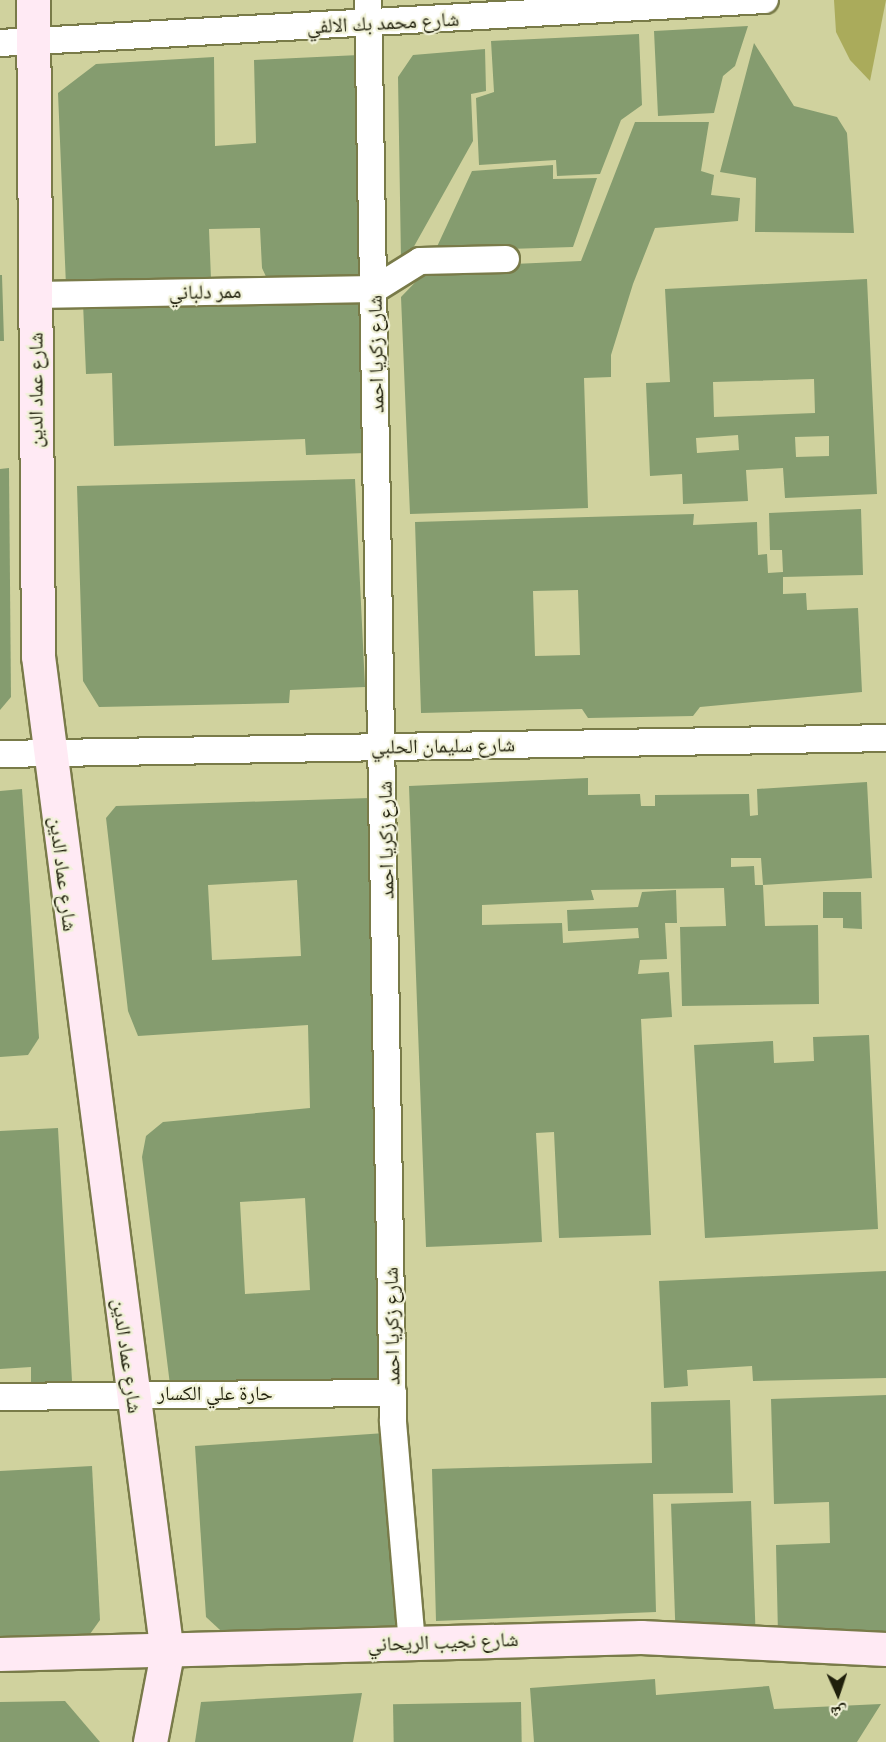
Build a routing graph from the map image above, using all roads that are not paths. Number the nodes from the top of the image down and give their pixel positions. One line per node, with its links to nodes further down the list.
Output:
1 (33, 0): 4 (street, شارع عماد الدين)
2 (765, 0): 3 (street, شارع محمد بك الالفي)
3 (368, 12): 4 (street, شارع محمد بك الالفي); 7 (street, شارع زكريا احمد)
4 (33, 40): 5 (street, شارع محمد بك الالفي); 8 (street, شارع عماد الدين)
5 (0, 43)
6 (506, 259): 7 (street)
7 (375, 289): 8 (street, ممر دلباني); 10 (street, شارع زكريا احمد)
8 (35, 296): 11 (street, شارع عماد الدين)
9 (886, 738): 10 (street, شارع سليمان الحلبي)
10 (385, 746): 11 (street, شارع سليمان الحلبي); 14 (street, شارع زكريا احمد)
11 (48, 751): 12 (street, شارع سليمان الحلبي); 13 (street, شارع عماد الدين)
12 (0, 754)
13 (132, 1393): 14 (street, حارة علي الكسار); 15 (street, حارة علي الكسار); 18 (street, شارع عماد الدين)
14 (393, 1393): 16 (street, شارع زكريا احمد)
15 (0, 1397)
16 (412, 1643): 17 (street, شارع نجيب الريحاني); 18 (street, شارع نجيب الريحاني)
17 (886, 1649)
18 (167, 1653): 19 (street, شارع نجيب الريحاني); 20 (street, شارع عماد الدين)
19 (0, 1654)
20 (150, 1742)

